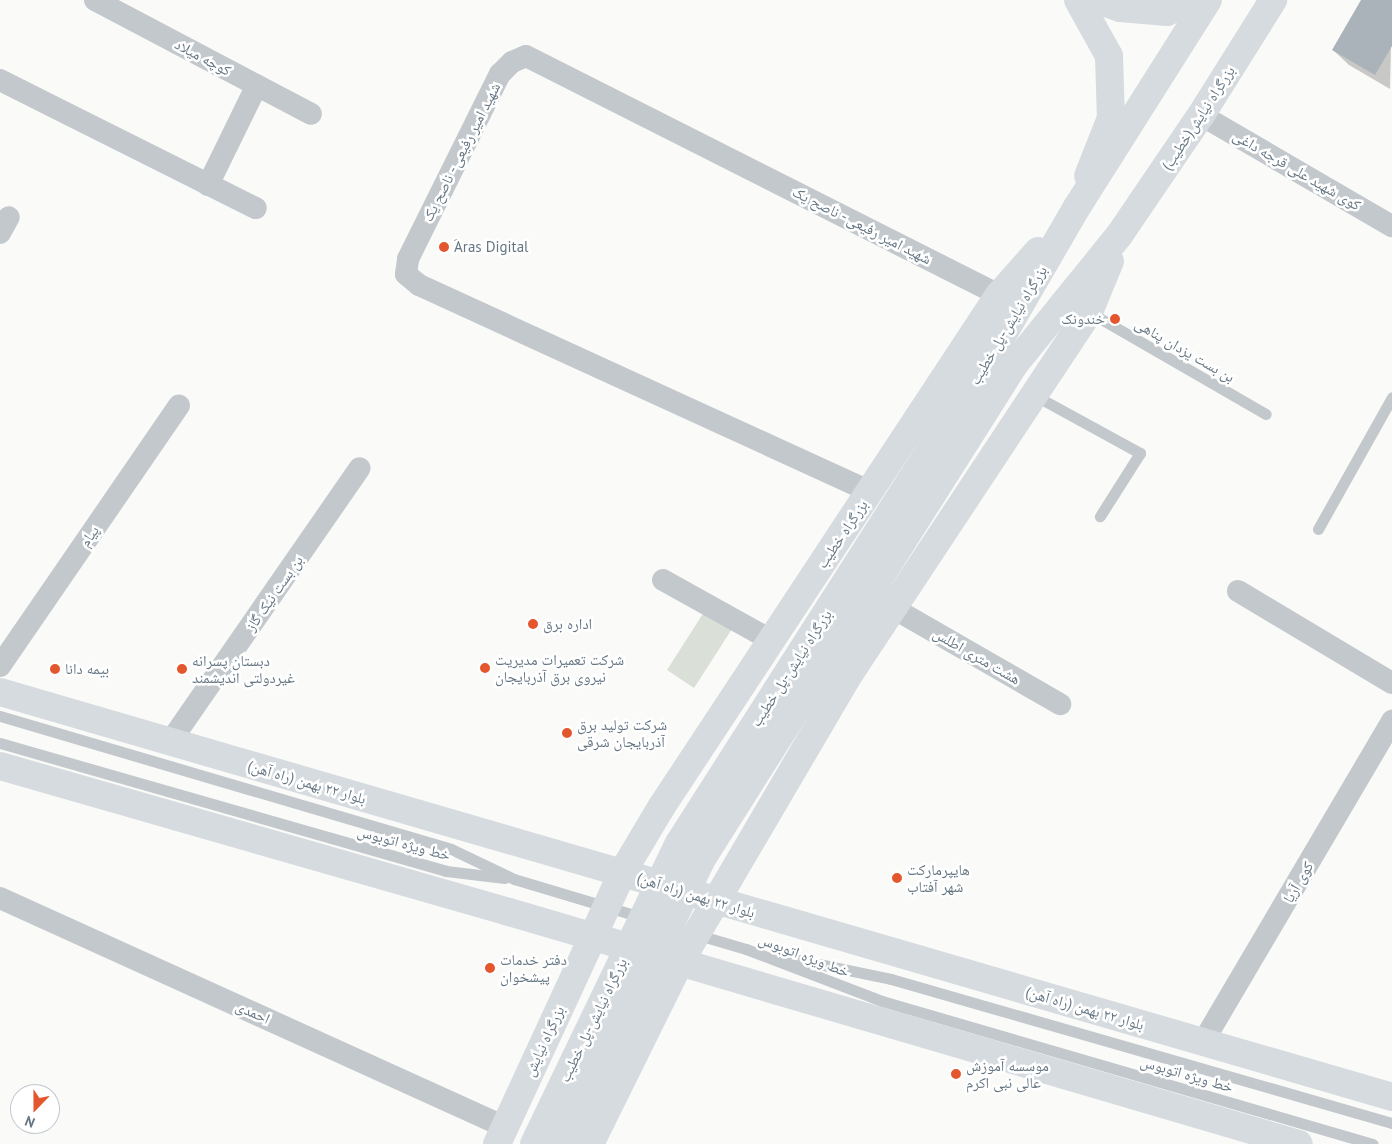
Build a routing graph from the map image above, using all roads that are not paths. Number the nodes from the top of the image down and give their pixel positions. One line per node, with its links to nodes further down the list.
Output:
1 (95, 0): 8 (street, کوچه میلاد)
2 (1078, 0): 12 (main road)
3 (1098, 0): 4 (main road)
4 (1194, 0)
5 (1208, 0): 12 (main road)
6 (1272, 0): 10 (main road, بزرگراه نیایش(خطیب))
7 (0, 80): 11 (street)
8 (257, 85): 9 (street, کوچه میلاد); 11 (street)
9 (311, 114)
10 (1201, 115): 14 (street, کوی شهید علی قرجه داغی); 15 (main road, بزرگراه نیایش(خطیب))
11 (208, 185): 13 (street)
12 (1077, 206): 16 (main road, بزرگراه خطیب); 55 (main road, بزرگراه نیایش-پل خطیب)
13 (256, 208)
14 (1392, 226)
15 (1120, 234): 17 (main road); 57 (main road, بزرگراه نیایش-پل خطیب)
16 (1000, 295): 23 (main road, بزرگراه خطیب); 23 (street, شهید امیر رفیعی - ناصح یک)
17 (1089, 312): 18 (main road); 21 (lane, بن بست یزدان پناهی)
18 (1032, 394): 24 (lane); 28 (main road)
19 (1392, 397): 25 (lane)
20 (178, 406): 30 (street, پیام)
21 (1266, 414)
22 (360, 468): 38 (street, بن بست نیک گاز)
23 (871, 492): 29 (main road, بزرگراه خطیب)
24 (1100, 516)
25 (1318, 530)
26 (663, 580): 29 (street)
27 (1238, 591): 32 (street)
28 (893, 608): 31 (main road); 35 (street, هشت متری اطلس)
29 (775, 634): 31 (main road); 34 (main road, بزرگراه خطیب)
30 (0, 666)
31 (850, 673): 39 (main road)
32 (1392, 683)
33 (0, 692): 38 (main road, بلوار ۲۲ بهمن (راه آهن))
34 (734, 697): 39 (main road); 42 (main road, بزرگراه خطیب)
35 (1060, 704)
36 (0, 716): 43 (lane, خط ویژه اتوبوس)
37 (1392, 721): 51 (street, کوی آریا)
38 (170, 742): 42 (main road, بلوار ۲۲ بهمن (راه آهن))
39 (810, 742): 45 (main road)
40 (0, 743): 43 (lane, خط ویژه اتوبوس)
41 (0, 766): 48 (main road)
42 (622, 873): 45 (main road, بلوار ۲۲ بهمن (راه آهن)); 46 (main road, بزرگراه خطیب)
43 (514, 879): 46 (lane)
44 (0, 898): 54 (street, احمدی)
45 (716, 901): 47 (main road); 51 (main road, بلوار ۲۲ بهمن (راه آهن))
46 (606, 907): 47 (lane); 48 (main road, بزرگراه نیایش)
47 (688, 931): 49 (lane); 50 (main road)
48 (591, 938): 50 (main road); 54 (main road, بزرگراه نیایش)
49 (746, 949): 53 (lane, خط ویژه اتوبوس); 60 (lane, خط ویژه اتوبوس)
50 (680, 962): 58 (main road); 59 (main road)
51 (1203, 1042): 52 (main road, بلوار ۲۲ بهمن (راه آهن))
52 (1392, 1097)
53 (1392, 1123)
54 (501, 1136): 56 (main road)
55 (534, 1144)
56 (542, 1144)
57 (564, 1144)
58 (590, 1144)
59 (1299, 1144)
60 (1372, 1144)

